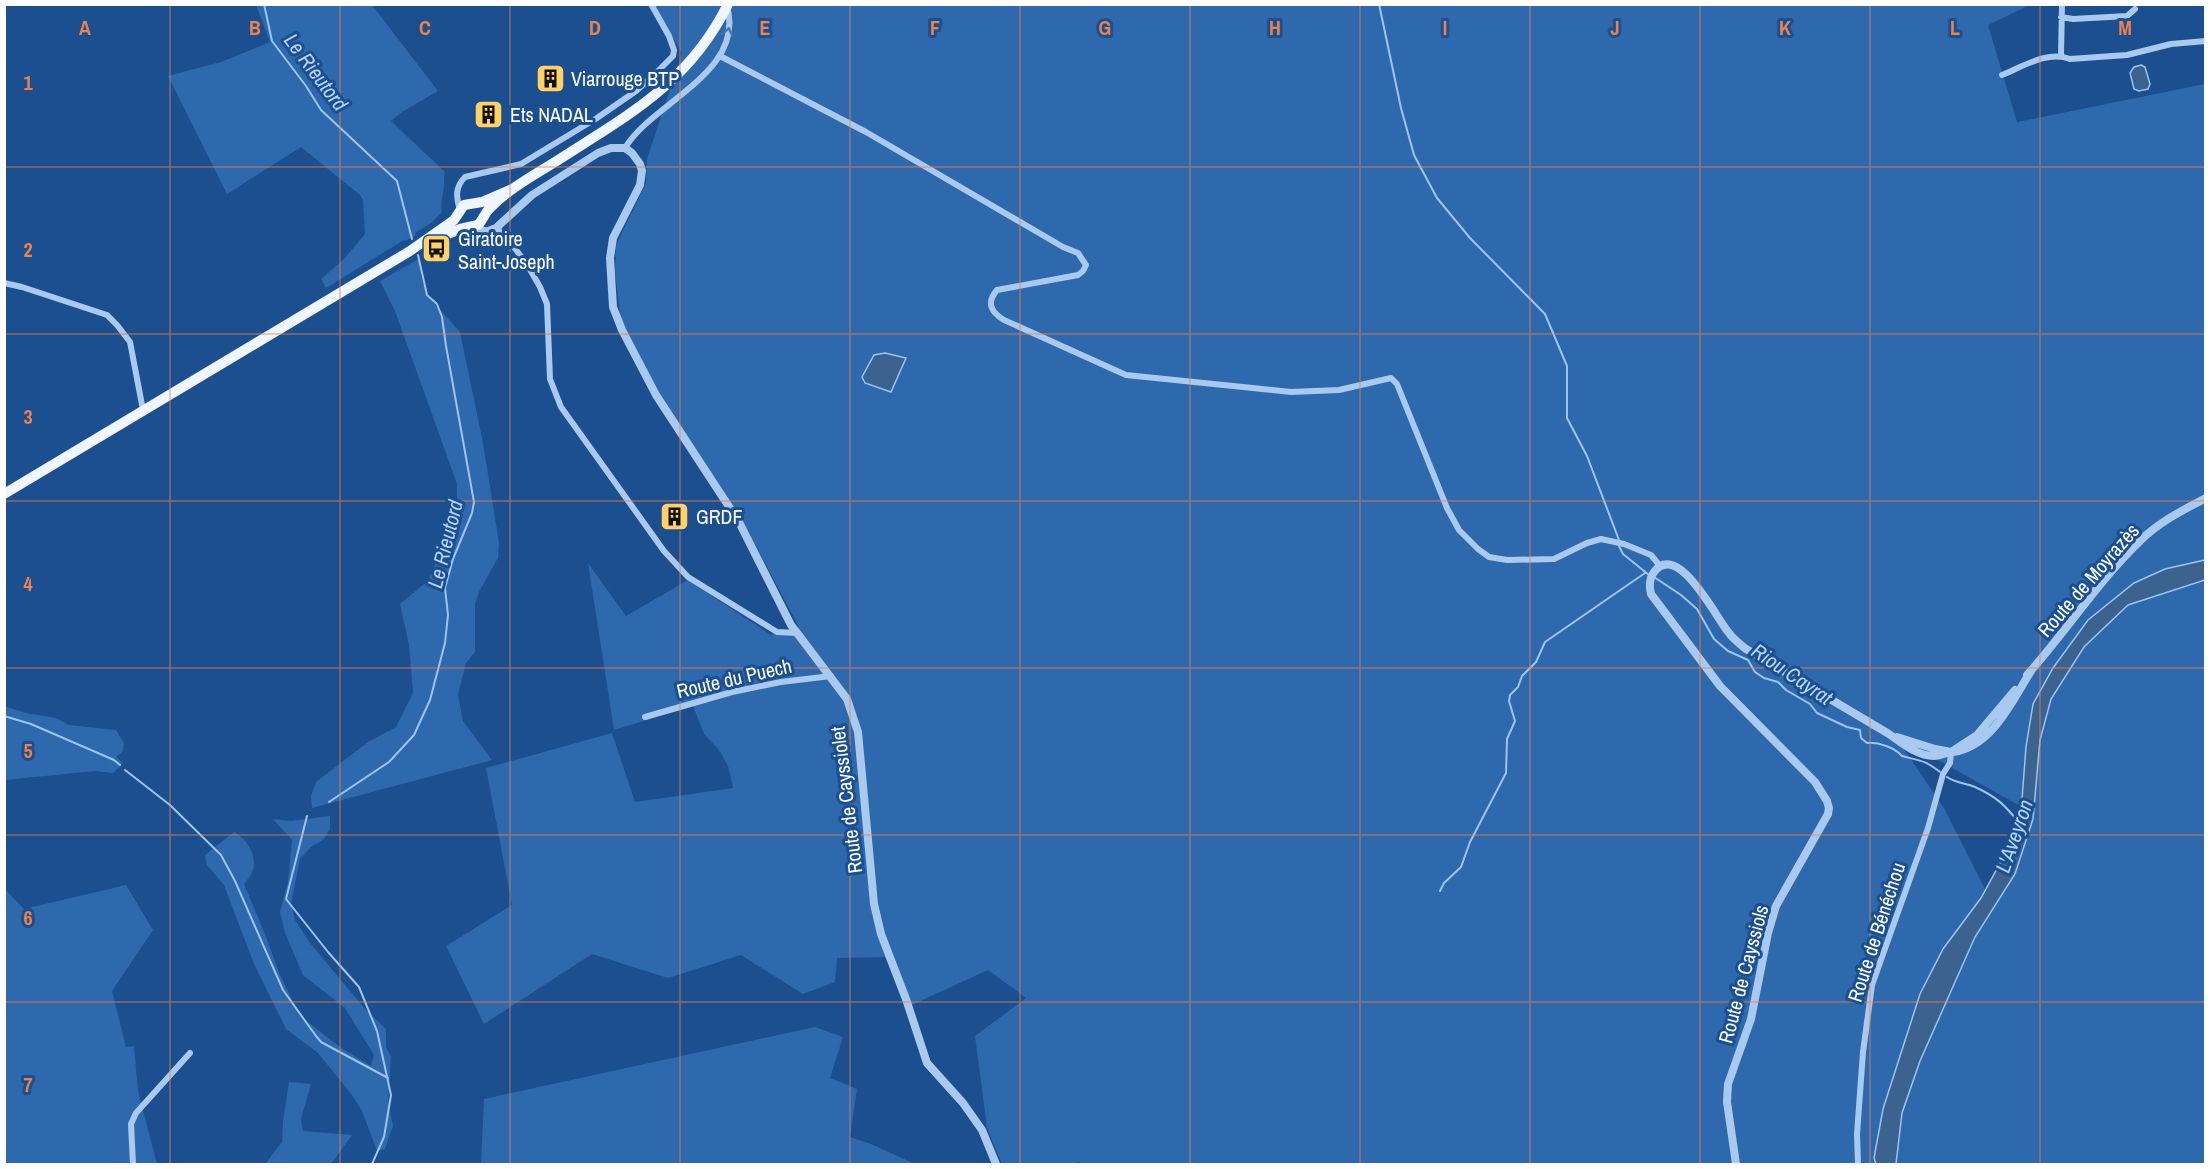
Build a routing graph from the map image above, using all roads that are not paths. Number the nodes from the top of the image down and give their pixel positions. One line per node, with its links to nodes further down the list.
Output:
1 (651, 4): 11 (street)
2 (2062, 4): 5 (street)
3 (728, 5): 8 (street, one-way to 3); 12 (main road)
4 (2135, 9): 5 (street)
5 (2061, 17): 7 (street)
6 (2205, 41): 7 (street)
7 (2061, 55): 9 (street)
8 (720, 56): 10 (street); 22 (street)
9 (2002, 75)
10 (625, 148): 16 (street); 23 (street, Route de Cayssiolet)
11 (459, 184): 13 (street); 14 (street)
12 (512, 189): 13 (main road); 15 (main road)
13 (473, 203): 14 (main road); 15 (main road)
14 (460, 213): 15 (main road); 17 (main road)
15 (477, 222): 16 (street); 17 (main road)
16 (496, 228): 23 (street)
17 (410, 251): 19 (main road)
18 (4, 283): 19 (street)
19 (143, 411): 20 (main road)
20 (4, 494)
21 (2205, 498): 26 (street, Route de Moyrazès)
22 (1658, 568): 26 (street); 30 (street, Route de Cayssiols)
23 (797, 633): 24 (street, Route de Cayssiolet)
24 (831, 676): 25 (street, Route du Puech); 29 (street, Route de Cayssiolet)
25 (645, 717)
26 (1951, 752): 31 (street, Route de Bénéchou)
27 (190, 1053): 28 (street)
28 (133, 1164)
29 (996, 1164)
30 (1736, 1164)
31 (1858, 1164)

